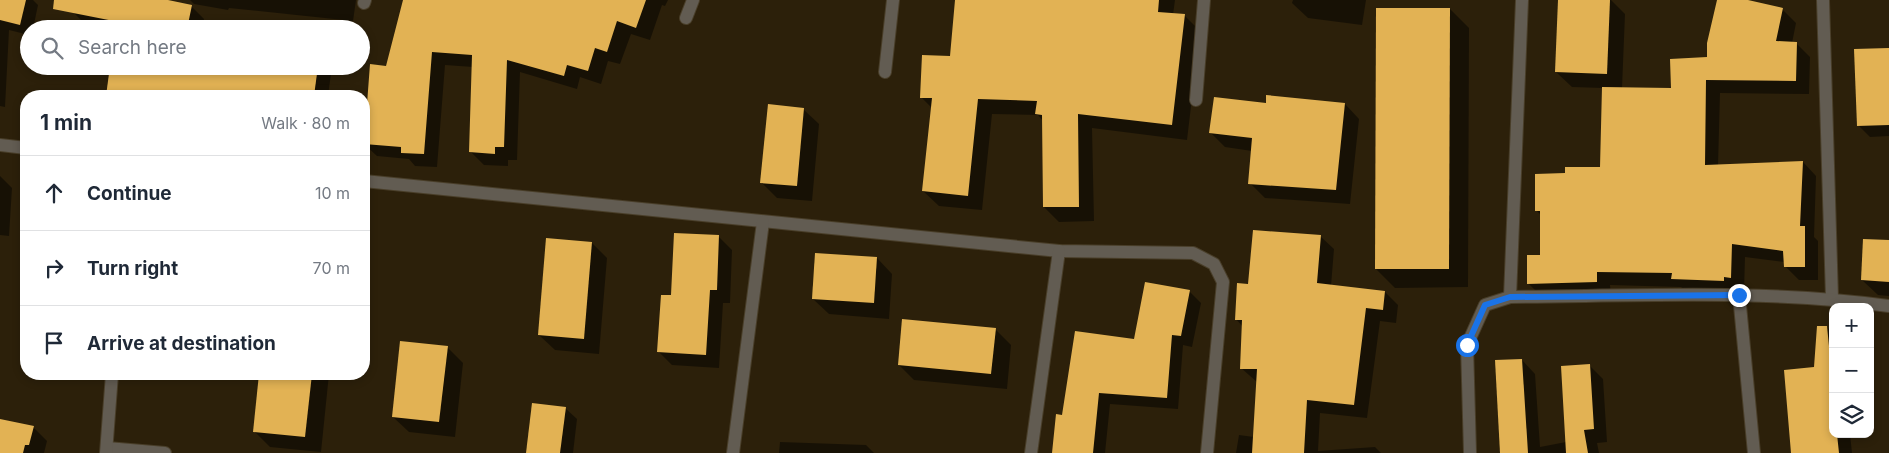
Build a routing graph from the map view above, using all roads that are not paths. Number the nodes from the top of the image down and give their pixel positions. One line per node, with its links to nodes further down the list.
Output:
1 (693, 0): 6 (street)
2 (894, 0): 7 (street)
3 (1204, 0): 8 (street)
4 (1522, 0): 15 (street)
5 (1823, 0): 16 (street)
6 (686, 18)
7 (885, 72)
8 (1196, 100)
9 (0, 145): 10 (street)
10 (20, 147)
11 (370, 183): 12 (street)
12 (762, 222): 13 (street); 21 (street)
13 (1059, 251): 22 (street); 23 (street)
14 (1739, 295): 15 (street); 16 (street); 25 (street)
15 (1510, 297): 24 (street)
16 (1832, 298): 17 (street)
17 (1889, 306)
18 (112, 380): 19 (street)
19 (106, 451): 20 (street)
20 (165, 453)
21 (733, 453)
22 (1031, 453)
23 (1207, 453)
24 (1470, 453)
25 (1754, 453)

